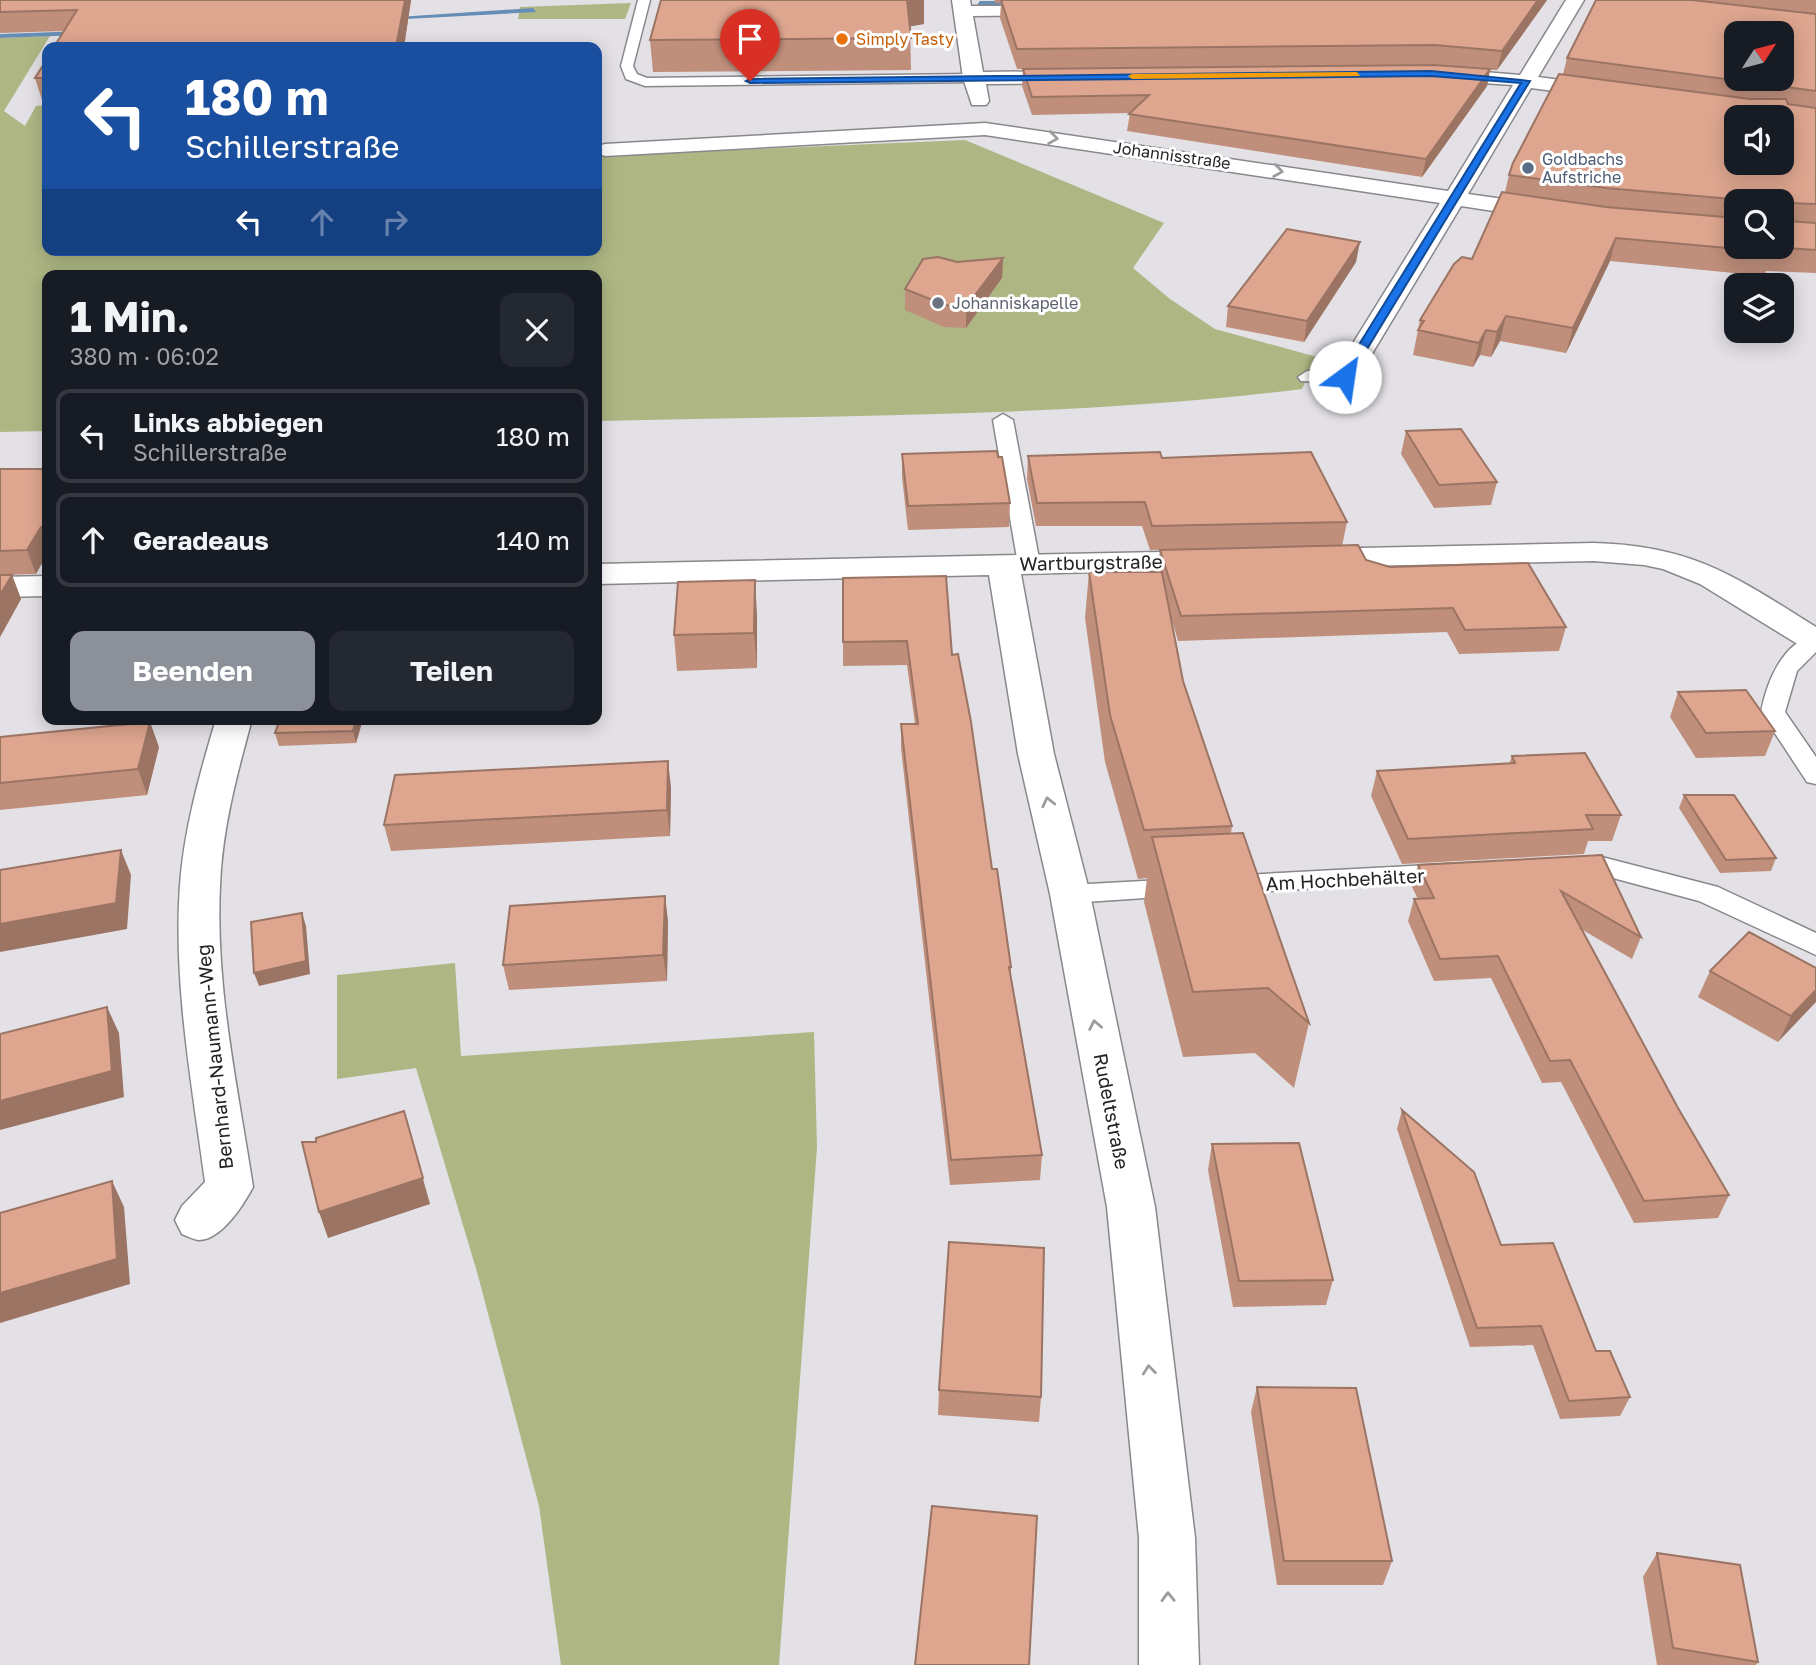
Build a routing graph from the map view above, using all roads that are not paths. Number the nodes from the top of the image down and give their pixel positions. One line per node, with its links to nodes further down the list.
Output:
1 (645, 0): 7 (lane)
2 (1575, 0): 8 (street)
3 (962, 5): 4 (street); 7 (street)
4 (1063, 10)
5 (1419, 73): 8 (street)
6 (1097, 77): 7 (street)
7 (973, 78): 10 (street)
8 (1526, 81): 9 (street); 12 (street)
9 (1626, 95)
10 (985, 129): 11 (street, Johannisstraße); 12 (street, Johannisstraße, one-way to 12)
11 (605, 150)
12 (1453, 198): 13 (street, Johannisstraße); 15 (street)
13 (1573, 216)
14 (1307, 377): 15 (lane)
15 (1345, 377)
16 (1003, 421): 19 (lane)
17 (1291, 558): 23 (street)
18 (1236, 559): 19 (street, Wartburgstraße)
19 (1016, 564): 20 (street, Wartburgstraße); 28 (street, Rudeltstraße, one-way to 19)
20 (602, 574)
21 (42, 586): 22 (street)
22 (0, 587)
23 (1816, 641): 25 (lane)
24 (232, 725): 30 (street, Bernhard-Naumann-Weg)
25 (1816, 776)
26 (1543, 868): 29 (lane)
27 (1474, 872): 28 (lane, Am Hochbehälter)
28 (1070, 894): 31 (street, Rudeltstraße, one-way to 28)
29 (1816, 945)
30 (199, 1220)
31 (1169, 1665)

